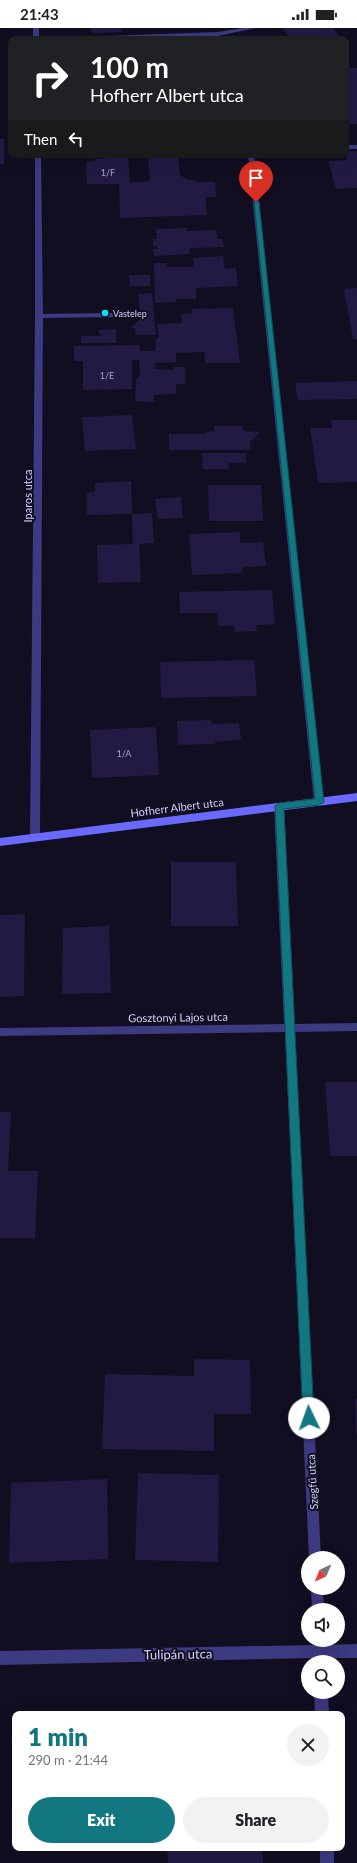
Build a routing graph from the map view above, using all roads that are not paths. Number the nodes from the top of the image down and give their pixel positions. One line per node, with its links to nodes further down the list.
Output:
1 (160, 28): 3 (street)
2 (253, 28): 3 (street)
3 (162, 36)
4 (38, 158): 7 (street, Iparos utca)
5 (251, 158): 9 (street)
6 (116, 315): 7 (street)
7 (39, 316): 11 (street, Iparos utca)
8 (357, 797): 9 (street, Hofherr Albert utca)
9 (319, 802): 10 (street, Hofherr Albert utca)
10 (279, 806): 11 (street, Hofherr Albert utca); 14 (street, Szegfű utca)
11 (35, 837): 12 (street, Hofherr Albert utca)
12 (0, 842)
13 (357, 1027): 14 (street, Gosztonyi Lajos utca)
14 (290, 1028): 15 (street, Gosztonyi Lajos utca); 16 (street, Szegfű utca)
15 (0, 1032)
16 (315, 1551)
17 (320, 1651): 18 (street, Tulipán utca); 19 (street, Tulipán utca)
18 (357, 1651)
19 (0, 1658)
20 (321, 1699): 21 (street)
21 (322, 1711)
22 (327, 1851): 23 (street)
23 (327, 1863)

